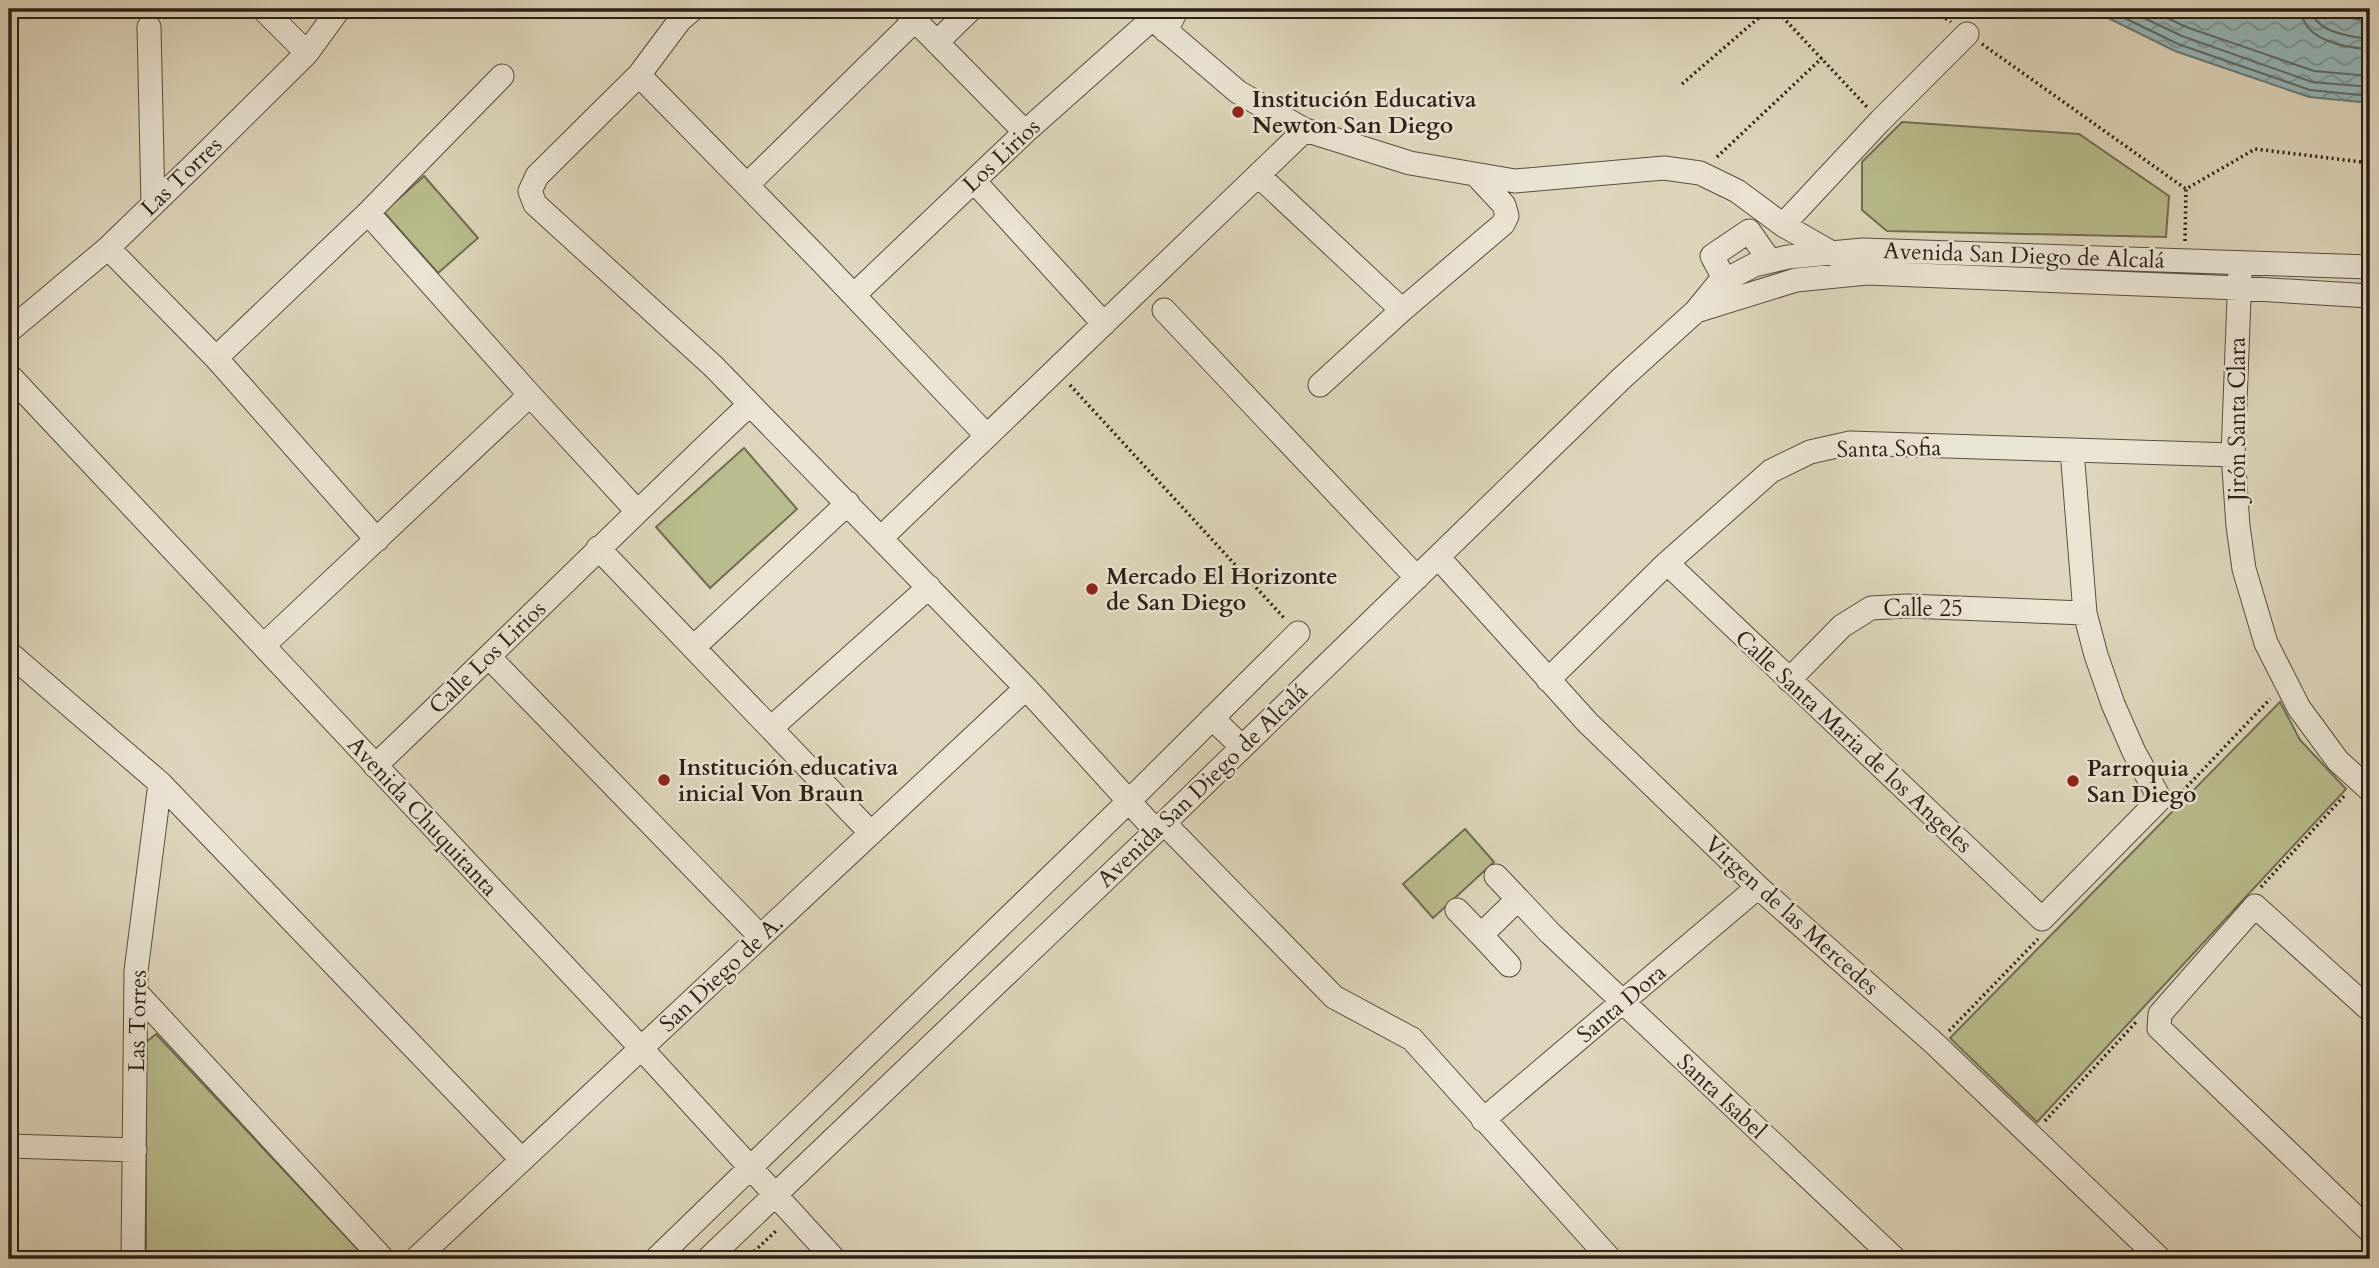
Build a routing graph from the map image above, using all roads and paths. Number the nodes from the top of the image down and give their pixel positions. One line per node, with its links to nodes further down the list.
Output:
1 (263, 9): 14 (street)
2 (339, 9): 14 (street, Las Torres)
3 (971, 9): 13 (street)
4 (1177, 9): 10 (street)
5 (1769, 9): 18 (path)
6 (1775, 9): 15 (path)
7 (1932, 9): 12 (path)
8 (680, 13): 16 (street)
9 (909, 14): 13 (street); 27 (street)
10 (1153, 20): 20 (street); 21 (street, Los Lirios)
11 (149, 27): 29 (street)
12 (1967, 34): 19 (street); 28 (path)
13 (937, 42): 21 (street)
14 (307, 53): 29 (street, Las Torres)
15 (1822, 58): 19 (path); 23 (path)
16 (639, 75): 27 (street); 54 (street)
17 (502, 76): 30 (street)
18 (1682, 84)
19 (1880, 121): 31 (street)
20 (1306, 130): 24 (street); 25 (street)
21 (1025, 132): 26 (street, Los Lirios)
22 (2370, 163): 28 (path)
23 (1700, 173): 25 (street); 31 (street)
24 (1258, 175): 45 (street); 47 (street)
25 (1476, 175): 45 (street)
26 (974, 181): 42 (street, Los Lirios); 47 (street)
27 (747, 185): 42 (street)
28 (2186, 189): 35 (path)
29 (153, 204): 33 (street, Las Torres)
30 (368, 213): 49 (street); 53 (street)
31 (1775, 218): 32 (street); 34 (street)
32 (1749, 231): 36 (street); 40 (street)
33 (108, 248): 48 (street, Las Torres); 49 (street)
34 (1832, 252): 35 (street, Avenida San Diego de Alcalá); 36 (street, Avenida San Diego de Alcalá); 39 (street)
35 (2185, 260): 37 (street, Avenida San Diego de Alcalá)
36 (1770, 261): 40 (street, Avenida San Diego de Alcalá)
37 (2240, 262): 38 (street, Avenida San Diego de Alcalá); 41 (street, Jirón Santa Clara)
38 (2370, 267)
39 (1867, 273): 41 (street, Avenida San Diego de Alcalá); 46 (street, Avenida San Diego de Alcalá)
40 (1725, 281): 46 (street, Avenida San Diego de Alcalá)
41 (2239, 288): 43 (street, Avenida San Diego de Alcalá); 57 (street, Jirón Santa Clara)
42 (854, 295): 55 (street)
43 (2370, 296)
44 (1164, 310): 65 (street)
45 (1402, 310): 52 (street)
46 (1696, 311): 63 (street, Avenida San Diego de Alcalá)
47 (1104, 324): 50 (street)
48 (9, 331)
49 (216, 358): 61 (street)
50 (1056, 370): 55 (street); 68 (path)
51 (9, 375): 69 (street, Avenida Chuquitanta)
52 (1320, 385)
53 (530, 395): 59 (street); 61 (street)
54 (750, 404): 58 (street); 59 (street, Calle Los Lirios)
55 (987, 436): 60 (street)
56 (2072, 450): 57 (street, Santa Sofia); 64 (street, Santa Sofia); 67 (street)
57 (2233, 454): 75 (street, Jirón Santa Clara)
58 (848, 503): 60 (street); 70 (street)
59 (637, 511): 62 (street, Calle Los Lirios)
60 (881, 538): 66 (street)
61 (377, 540): 69 (street)
62 (598, 548): 70 (street); 72 (street, Calle Los Lirios)
63 (1438, 557): 65 (street, Avenida San Diego de Alcalá); 73 (street, Virgen de las Mercedes)
64 (1667, 563): 73 (street, Santa Sofia); 74 (street, Calle Santa Maria de los Angeles)
65 (1417, 578): 79 (street, Avenida San Diego de Alcalá)
66 (929, 587): 76 (street); 78 (street)
67 (2085, 613): 74 (street, Calle 25); 83 (street)
68 (1298, 633): 77 (street, Avenida San Diego de Alcalá)
69 (264, 645): 80 (street, Avenida Chuquitanta)
70 (694, 648): 78 (street)
71 (9, 653): 81 (street)
72 (489, 657): 80 (street, Calle Los Lirios); 92 (street)
73 (1548, 680): 88 (street, Virgen de las Mercedes)
74 (1789, 680): 91 (street, Calle Santa Maria de los Angeles)
75 (2286, 682): 82 (street, Jirón Santa Clara); 83 (path)
76 (1026, 688): 84 (street); 86 (street, San Diego de A.)
77 (1212, 718): 79 (street); 84 (street, Avenida San Diego de Alcalá)
78 (771, 728): 86 (street)
79 (1242, 747): 85 (street, Avenida San Diego de Alcalá)
80 (375, 766): 99 (street, Avenida Chuquitanta)
81 (160, 783): 95 (street, Las Torres); 103 (street)
82 (2370, 789)
83 (2160, 799): 91 (street)
84 (1129, 801): 85 (street); 104 (street, Avenida San Diego de Alcalá)
85 (1160, 827): 100 (street); 105 (street, Avenida San Diego de Alcalá)
86 (871, 833): 92 (street, San Diego de A.)
87 (1496, 876): 89 (street, Santa Isabel)
88 (1758, 887): 96 (street, Santa Dora); 98 (street, Virgen de las Mercedes)
89 (1518, 899): 93 (street); 96 (street, Santa Isabel)
90 (1457, 910): 93 (street)
91 (2042, 919): 98 (path)
92 (761, 936): 99 (street, San Diego de A.)
93 (1481, 936): 94 (street)
94 (1509, 965)
95 (137, 993): 102 (street, Las Torres); 109 (street)
96 (1622, 1001): 100 (street, Santa Dora); 116 (street, Santa Isabel)
97 (2370, 1010): 107 (street)
98 (1935, 1044): 117 (street, Virgen de las Mercedes)
99 (641, 1048): 103 (street, San Diego de A.); 104 (street, Avenida Chuquitanta)
100 (1483, 1120): 115 (street)
101 (9, 1146): 102 (street)
102 (135, 1150): 108 (street, Las Torres)
103 (522, 1160): 110 (street, San Diego de A.)
104 (750, 1169): 105 (street, Avenida Chuquitanta); 111 (street, Avenida San Diego de Alcalá)
105 (774, 1196): 112 (street, Avenida San Diego de Alcalá); 114 (street, Avenida Chuquitanta)
106 (780, 1228): 113 (path)
107 (2370, 1231)
108 (133, 1259)
109 (383, 1259)
110 (416, 1259)
111 (656, 1259)
112 (708, 1259)
113 (746, 1259)
114 (834, 1259)
115 (1610, 1259)
116 (1895, 1259)
117 (2160, 1259)

